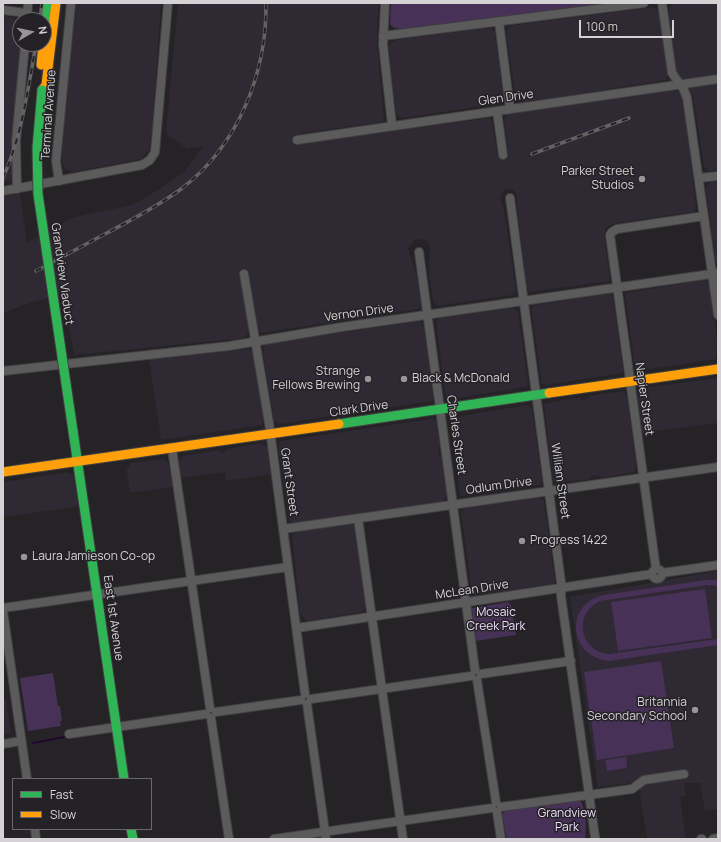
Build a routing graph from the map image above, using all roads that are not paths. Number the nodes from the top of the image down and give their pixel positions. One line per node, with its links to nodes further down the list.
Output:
1 (56, 3): 13 (main road, Terminal Avenue)
2 (71, 3): 21 (street, Terminal Avenue)
3 (168, 3): 21 (street)
4 (386, 3): 8 (street)
5 (644, 3): 7 (street)
6 (662, 3): 12 (street)
7 (499, 22): 8 (street); 14 (street)
8 (383, 36): 16 (street)
9 (24, 52): 22 (street)
10 (42, 52): 13 (main road, Terminal Avenue)
11 (718, 79): 12 (street, Glen Drive)
12 (678, 84): 14 (street, Glen Drive); 20 (street)
13 (42, 90): 41 (main road, Grandview Viaduct, bridge)
14 (510, 109): 15 (street, Glen Drive)
15 (497, 111): 16 (street, Glen Drive); 18 (street)
16 (392, 126): 17 (street, Glen Drive)
17 (298, 140)
18 (503, 155)
19 (718, 176): 20 (street)
20 (699, 178): 25 (street)
21 (59, 181): 22 (street)
22 (17, 189): 23 (street)
23 (3, 191)
24 (510, 198): 30 (street, William Street)
25 (704, 216): 27 (street); 29 (street, Napier Street)
26 (419, 252): 31 (street, Charles Street)
27 (715, 273): 29 (street, Vernon Drive); 32 (street)
28 (244, 274): 33 (street, Grant Street)
29 (617, 288): 30 (street, Vernon Drive); 36 (street, Napier Street)
30 (522, 301): 31 (street, Vernon Drive); 37 (street, William Street)
31 (428, 314): 33 (street, Vernon Drive); 38 (street, Charles Street)
32 (718, 315)
33 (256, 341): 35 (street, Vernon Drive); 39 (street, Grant Street)
34 (718, 369): 36 (main road, Clark Drive)
35 (3, 370)
36 (630, 382): 37 (main road, Clark Drive); 44 (street, Napier Street)
37 (536, 395): 38 (main road, Clark Drive); 45 (street, William Street)
38 (441, 409): 39 (main road, Clark Drive); 46 (street, Charles Street)
39 (270, 434): 40 (main road, Clark Drive); 48 (street, Grant Street)
40 (172, 449): 41 (main road, Clark Drive); 52 (street)
41 (77, 461): 43 (main road, Clark Drive); 54 (main road, East 1st Avenue)
42 (718, 466): 44 (street, Odlum Drive)
43 (3, 472)
44 (643, 478): 45 (street, Odlum Drive); 51 (street, Napier Street)
45 (549, 491): 46 (street, Odlum Drive); 53 (street, William Street)
46 (453, 504): 47 (street, Odlum Drive); 55 (street, Charles Street)
47 (358, 518): 48 (street, Odlum Drive); 57 (street)
48 (283, 529): 50 (street, Grant Street)
49 (718, 565): 51 (street, McLean Drive)
50 (288, 567): 52 (street); 58 (street, Grant Street)
51 (656, 572): 53 (street, McLean Drive)
52 (192, 581): 54 (street); 63 (street)
53 (561, 588): 55 (street, McLean Drive); 59 (street, William Street)
54 (97, 595): 56 (street); 64 (main road, East 1st Avenue)
55 (467, 603): 57 (street, McLean Drive); 60 (street, Charles Street)
56 (3, 610): 66 (street)
57 (372, 617): 58 (street, McLean Drive); 61 (street)
58 (297, 628): 62 (street, Grant Street)
59 (571, 661): 60 (street); 71 (street, William Street)
60 (476, 675): 61 (street); 72 (street, Charles Street)
61 (381, 689): 62 (street); 73 (street)
62 (306, 699): 63 (street); 74 (street, Grant Street)
63 (211, 713): 64 (street); 77 (street)
64 (116, 727): 65 (street); 70 (main road, East 1st Avenue)
65 (69, 734)
66 (21, 741): 67 (street); 69 (street)
67 (3, 744)
68 (684, 774): 71 (street)
69 (27, 778)
70 (124, 778)
71 (590, 794): 72 (street); 75 (street, William Street)
72 (496, 807): 73 (street); 80 (street, Charles Street)
73 (400, 821): 74 (street); 79 (street)
74 (326, 835): 78 (street)
75 (595, 837)
76 (718, 838): 81 (street)
77 (230, 839)
78 (274, 839)
79 (403, 839)
80 (501, 839)
81 (712, 839)

